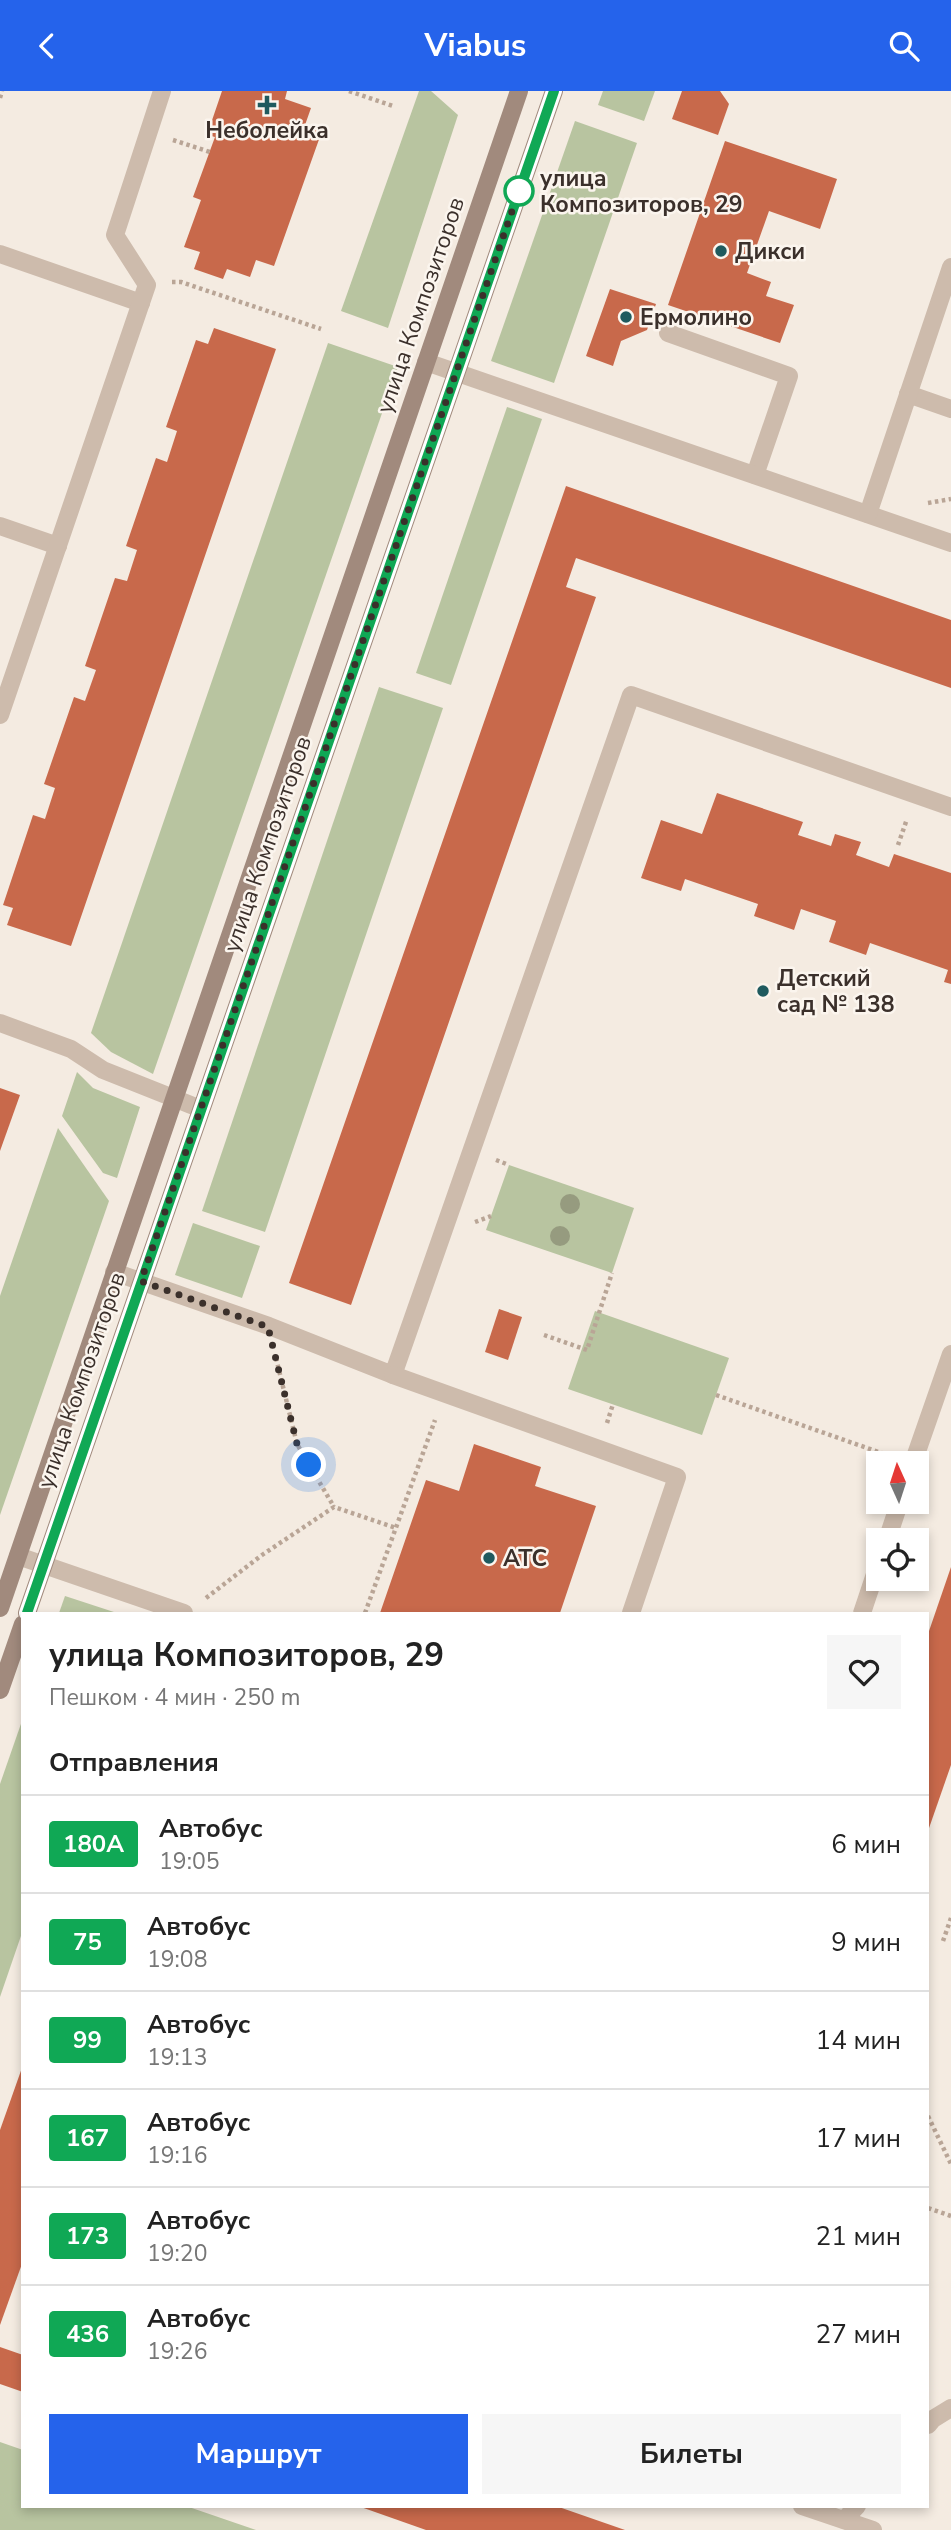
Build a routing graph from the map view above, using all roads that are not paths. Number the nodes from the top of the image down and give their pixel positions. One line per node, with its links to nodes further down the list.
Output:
1 (162, 91): 6 (lane)
2 (519, 91): 8 (street, улица Композиторов)
3 (554, 91): 9 (street, улица Композиторов)
4 (0, 254): 6 (lane)
5 (951, 267): 10 (lane)
6 (141, 303): 16 (lane)
7 (668, 333): 12 (lane)
8 (426, 362): 9 (lane); 20 (street, улица Композиторов)
9 (457, 371): 12 (lane); 21 (street, улица Композиторов)
10 (908, 394): 11 (lane); 13 (lane)
11 (951, 409)
12 (755, 475): 13 (lane)
13 (868, 514): 15 (lane)
14 (0, 526): 16 (lane)
15 (951, 543)
16 (58, 546): 17 (lane)
17 (0, 715)
18 (951, 807): 25 (lane)
19 (0, 1023): 20 (lane)
20 (174, 1099): 21 (lane); 22 (street, улица Композиторов)
21 (201, 1109): 23 (street, улица Композиторов)
22 (114, 1272): 23 (lane); 27 (street, улица Композиторов)
23 (141, 1281): 25 (lane); 28 (street, улица Композиторов)
24 (951, 1354): 26 (lane)
25 (393, 1375): 33 (lane)
26 (917, 1451)
27 (18, 1556): 28 (lane); 30 (street, улица Композиторов)
28 (43, 1565): 31 (lane); 32 (street, улица Композиторов)
29 (869, 1591): 34 (lane)
30 (0, 1608)
31 (190, 1609)
32 (27, 1612)
33 (631, 1612)
34 (862, 1612)
35 (21, 1630): 36 (street)
36 (0, 1689)
37 (951, 2408): 38 (lane)
38 (929, 2424)
39 (808, 2508): 41 (lane)
40 (855, 2508): 41 (lane)
41 (844, 2520): 42 (lane)
42 (873, 2530)

